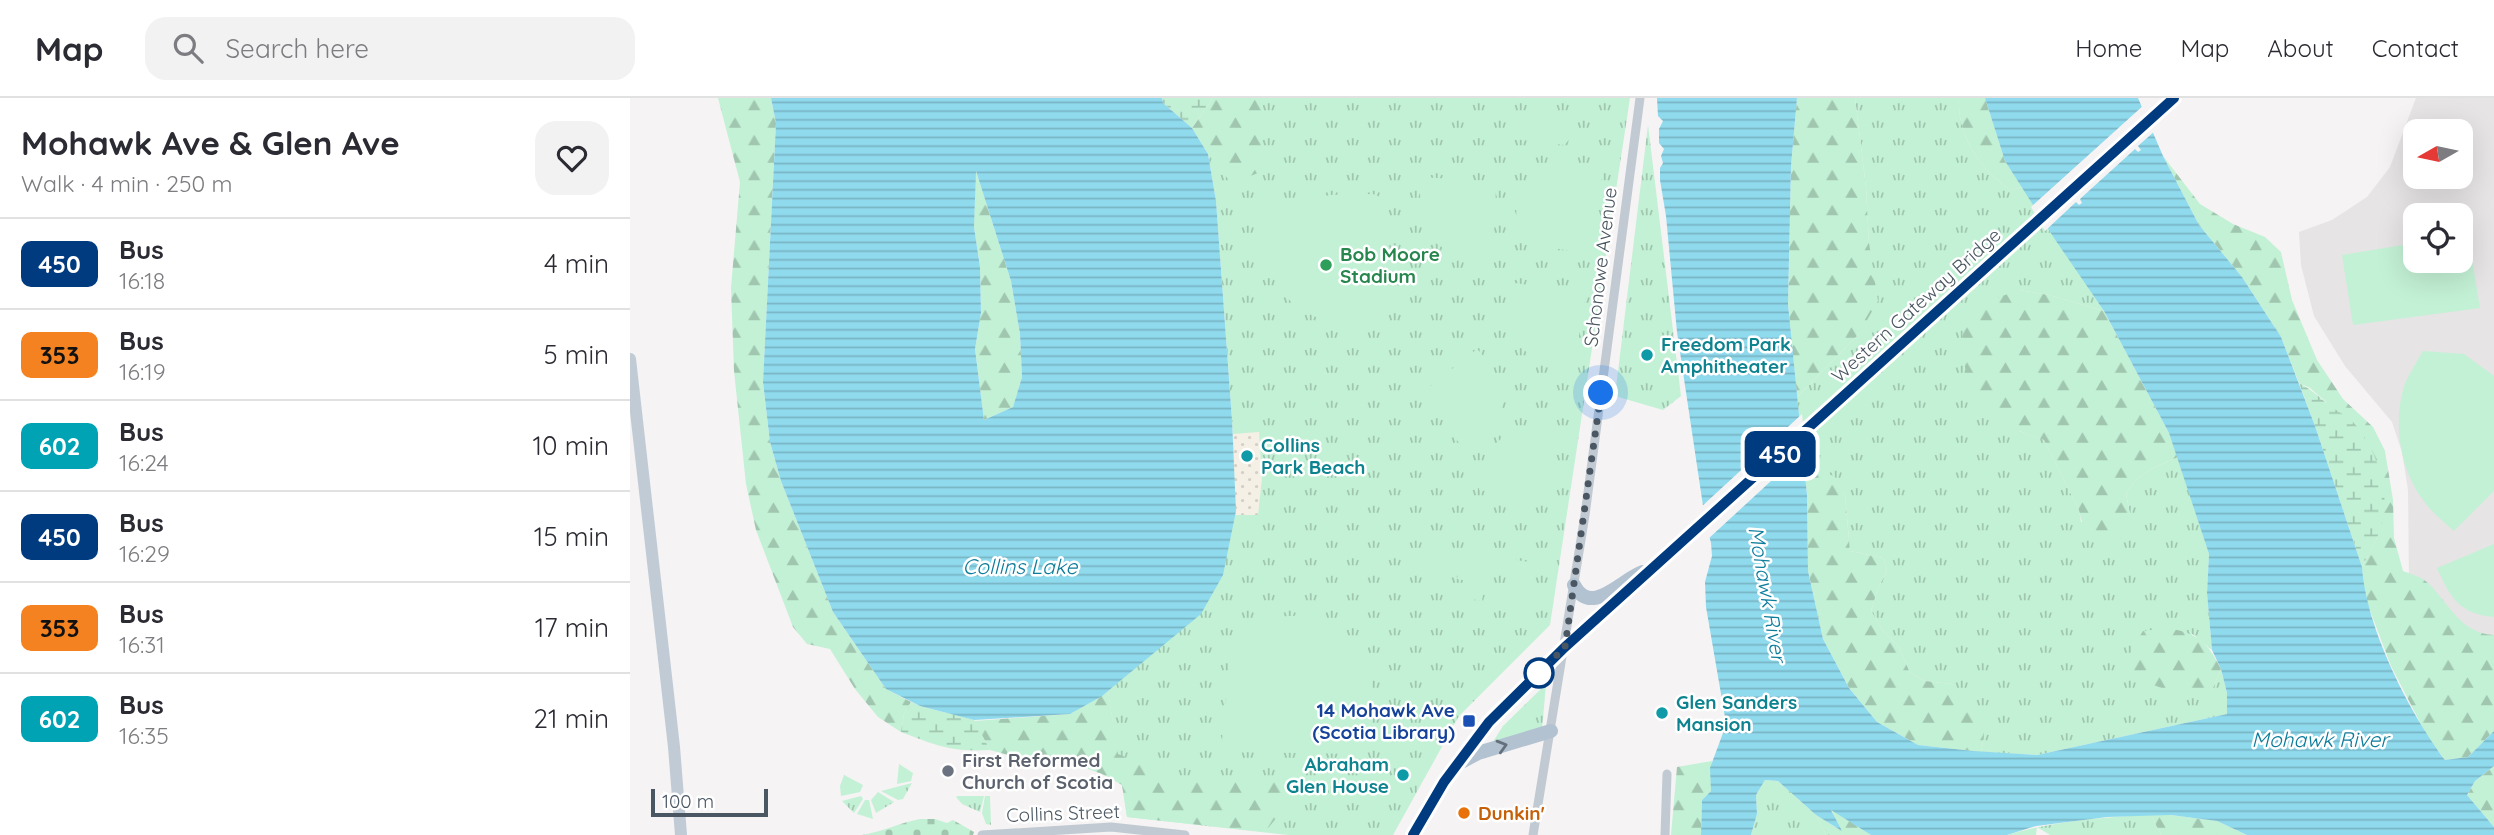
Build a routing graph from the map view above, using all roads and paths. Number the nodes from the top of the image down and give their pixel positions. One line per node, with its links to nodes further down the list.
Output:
1 (1640, 98): 6 (street, Schonowe Avenue)
2 (2174, 98): 5 (main road, Western Gateway Bridge)
3 (630, 359): 4 (street)
4 (631, 374): 12 (street)
5 (1654, 569): 6 (main road); 7 (main road, Western Gateway Bridge)
6 (1574, 585): 7 (street, Schonowe Avenue)
7 (1565, 647): 8 (street, Schonowe Avenue); 9 (main road, Western Gateway Bridge)
8 (1551, 732): 9 (main road, one-way to 8); 16 (street, Schonowe Avenue)
9 (1456, 765): 15 (main road, Western Gateway Bridge)
10 (1667, 774): 17 (street)
11 (983, 834): 13 (street, Collins Street)
12 (681, 835)
13 (1179, 835): 14 (street, Collins Street)
14 (1185, 835)
15 (1413, 835)
16 (1533, 835)
17 (1665, 835)

